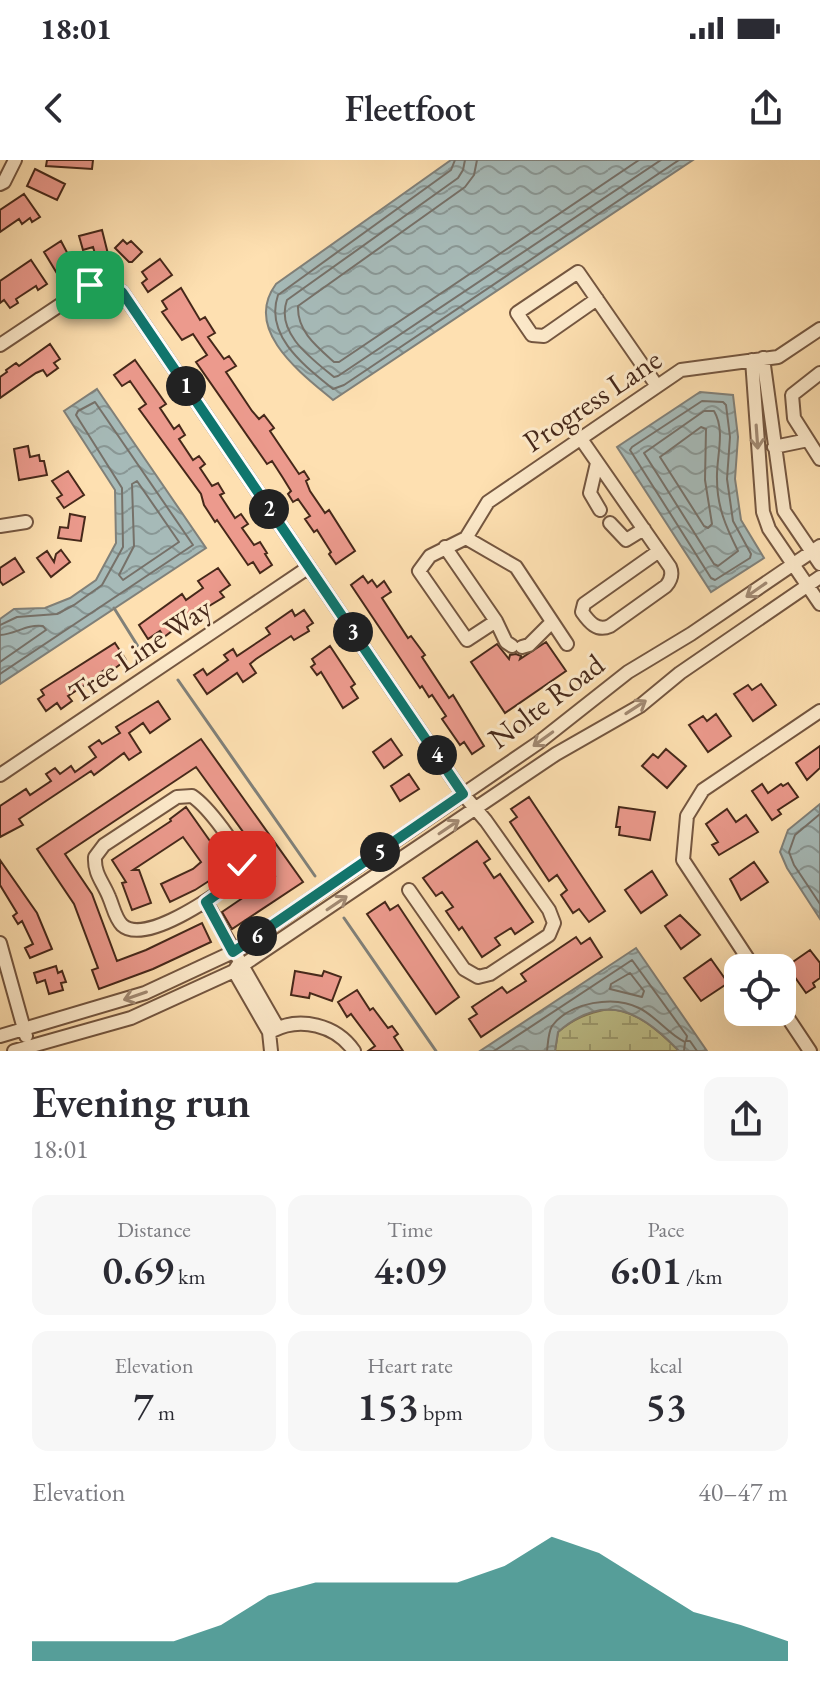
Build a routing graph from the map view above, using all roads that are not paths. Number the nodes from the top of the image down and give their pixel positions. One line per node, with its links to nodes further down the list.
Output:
1 (15, 160): 2 (street)
2 (0, 184)
3 (597, 299): 3 (street); 8 (street)
4 (820, 329): 6 (street, Progress Lane)
5 (0, 345): 25 (street)
6 (758, 359): 8 (street, Progress Lane); 11 (street); 23 (street, one-way to 23)
7 (820, 373): 10 (street)
8 (657, 386): 9 (street, Progress Lane)
9 (581, 439): 13 (street); 19 (street, Progress Lane)
10 (808, 440): 11 (street); 12 (street)
11 (774, 447): 21 (street)
12 (820, 459)
13 (597, 463): 14 (street); 18 (street)
14 (600, 510)
15 (26, 522): 17 (street)
16 (610, 523): 18 (street)
17 (0, 526)
18 (644, 529): 22 (street)
19 (466, 538): 20 (street); 30 (street)
20 (445, 547): 29 (street); 29 (street)
21 (816, 548): 23 (street, Nolte Road); 24 (street)
22 (659, 551): 22 (street)
23 (793, 564): 27 (street); 34 (street, Nolte Road, one-way to 34)
24 (820, 564)
25 (309, 567): 33 (street, Tree Line Way); 34 (street)
26 (820, 577): 27 (street, Nolte Road)
27 (808, 586): 28 (street); 35 (street, Nolte Road, one-way to 27)
28 (820, 604)
29 (496, 621): 30 (street)
30 (552, 622): 31 (street)
31 (567, 644)
32 (820, 711): 40 (street)
33 (0, 775)
34 (463, 794): 35 (street); 42 (street, Nolte Road)
35 (476, 808): 36 (street); 42 (street, Nolte Road, one-way to 35)
36 (409, 890)
37 (203, 904): 37 (street); 38 (street)
38 (222, 938): 41 (street); 42 (street)
39 (0, 943): 45 (street)
40 (745, 954)
41 (217, 960): 42 (street, Nolte Road); 45 (street, Nolte Road, one-way to 45)
42 (241, 966): 43 (street, Nolte Road); 43 (street); 46 (street); 46 (street)
43 (164, 1004): 48 (street, Nolte Road)
44 (793, 1026): 52 (street)
45 (25, 1029): 47 (street, Nolte Road); 48 (street)
46 (277, 1029): 50 (street); 51 (street)
47 (0, 1036)
48 (29, 1049): 49 (street, Nolte Road)
49 (14, 1051)
50 (271, 1051)
51 (354, 1051)
52 (810, 1051)

